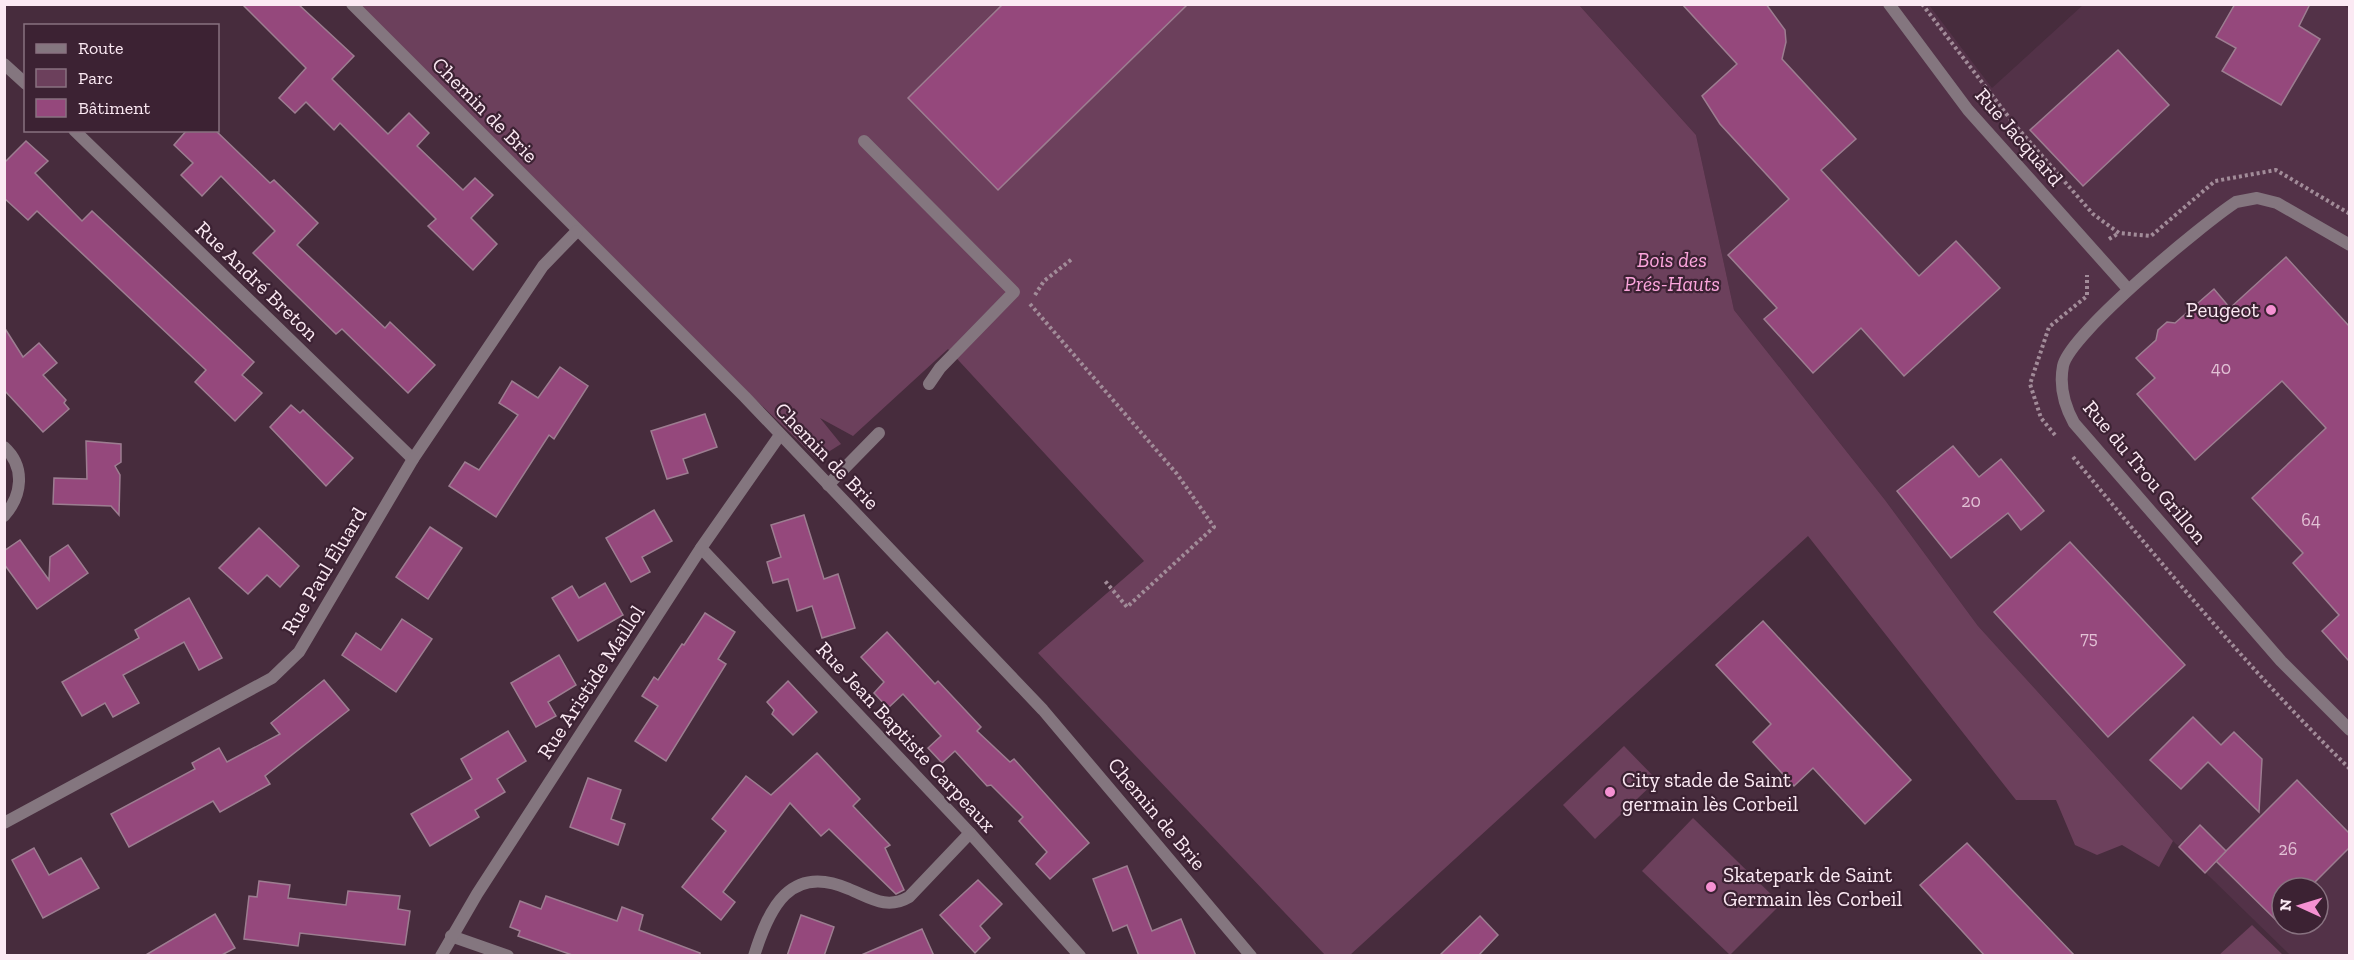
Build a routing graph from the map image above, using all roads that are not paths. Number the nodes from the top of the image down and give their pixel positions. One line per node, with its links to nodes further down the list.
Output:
1 (352, 4): 7 (street, Chemin de Brie)
2 (1889, 4): 9 (street, Rue Jacquard)
3 (4, 64): 4 (street)
4 (24, 82)
5 (76, 132): 14 (street, Rue André Breton)
6 (864, 141): 10 (street)
7 (577, 231): 12 (street, Chemin de Brie); 14 (street, Rue Paul Éluard)
8 (2349, 244): 9 (street, Rue du Trou Grillon)
9 (2128, 289): 18 (street, Rue du Trou Grillon)
10 (929, 384)
11 (879, 433): 15 (street)
12 (780, 435): 15 (street, Chemin de Brie); 17 (street, Rue Aristide Maillol)
13 (4, 447): 16 (street)
14 (413, 459): 19 (street, Rue Paul Éluard)
15 (828, 485): 26 (street, Chemin de Brie)
16 (4, 516)
17 (701, 548): 20 (street, Rue Jean Baptiste Carpeaux); 21 (street, Rue Aristide Maillol)
18 (2349, 730)
19 (4, 823)
20 (970, 833): 24 (street); 25 (street, Rue Jean Baptiste Carpeaux)
21 (451, 936): 22 (street, Rue Aristide Maillol); 23 (street)
22 (441, 956)
23 (508, 956)
24 (754, 956)
25 (1080, 956)
26 (1251, 956)

